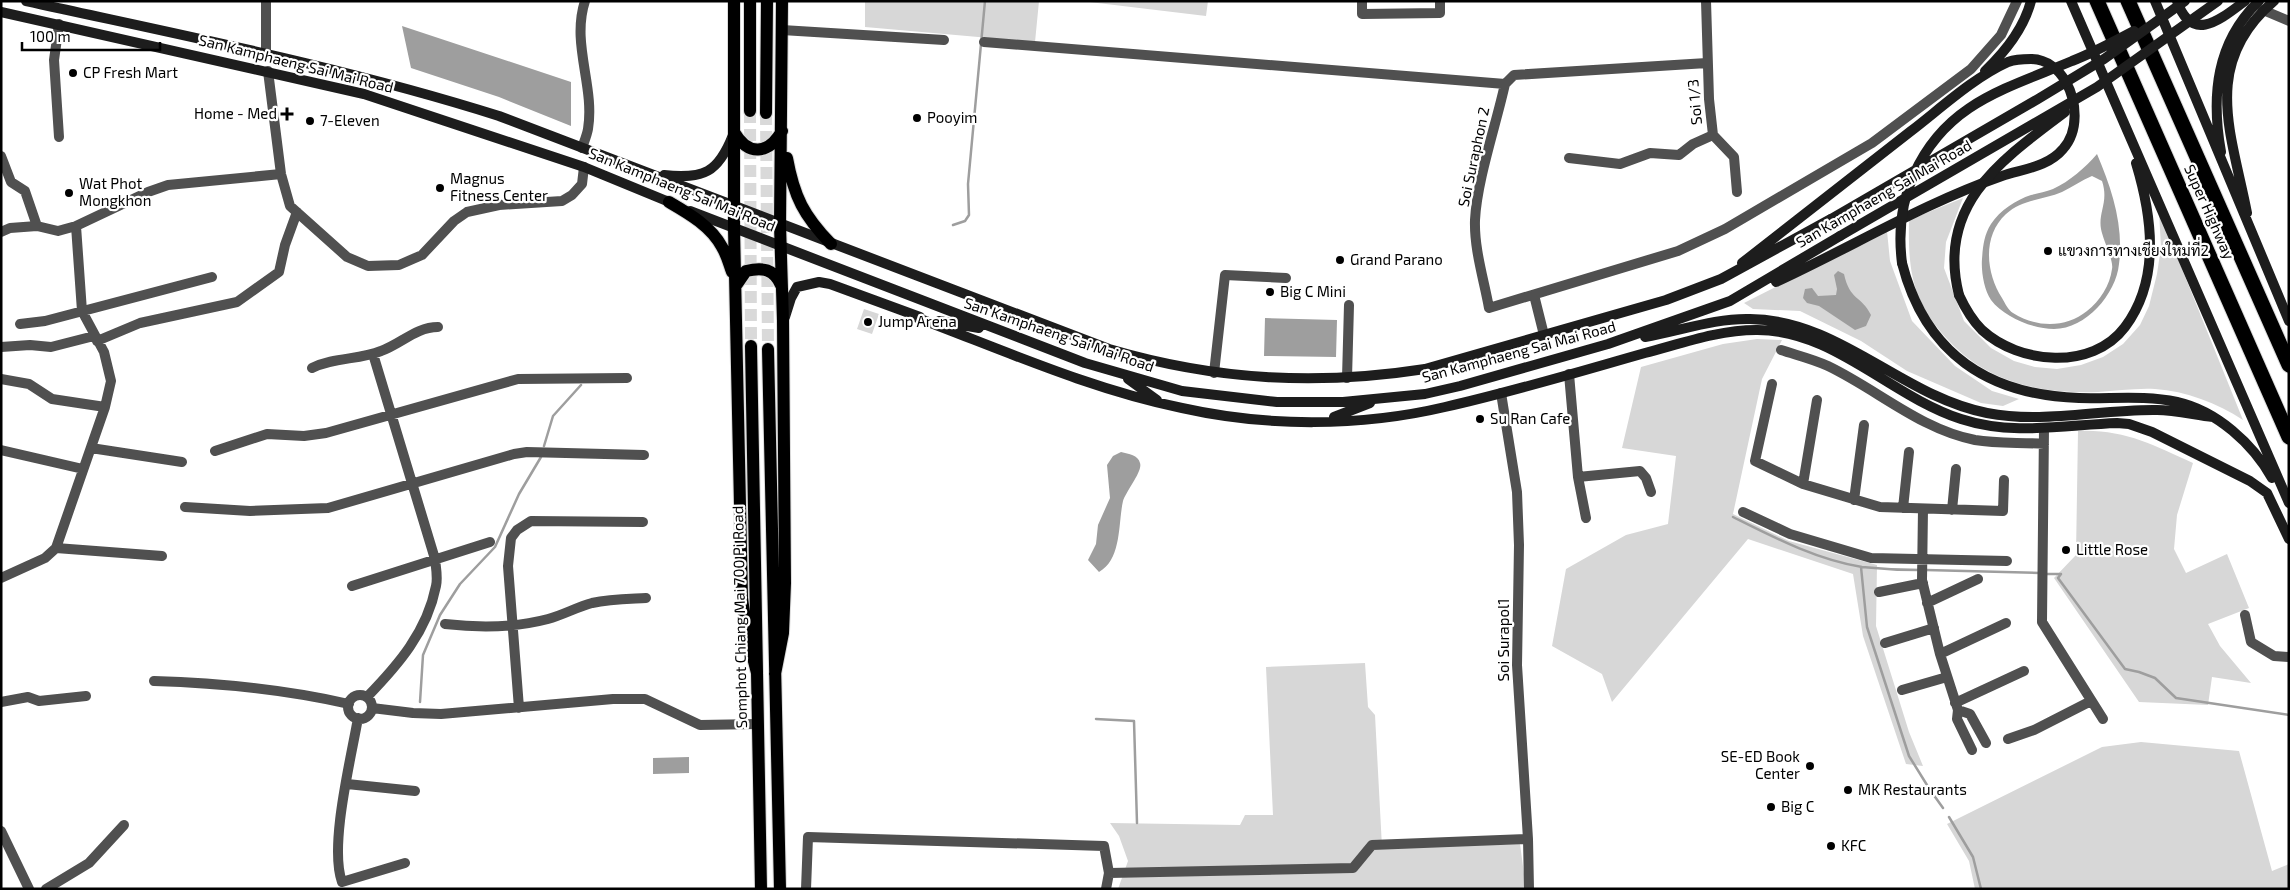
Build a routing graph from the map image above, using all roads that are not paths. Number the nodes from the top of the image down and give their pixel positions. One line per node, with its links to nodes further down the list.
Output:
1 (26, 1): 30 (main road, San Kamphaeng Sai Mai Road)
2 (266, 1): 30 (street)
3 (585, 1): 45 (street)
4 (734, 1): 42 (main road)
5 (750, 1): 38 (main road)
6 (767, 1): 39 (main road)
7 (782, 1): 27 (main road)
8 (1362, 1): 9 (street)
9 (1440, 1)
10 (1706, 1): 31 (street, Soi 1/3)
11 (2017, 1): 70 (street)
12 (2031, 1): 37 (main road)
13 (2071, 1): 40 (main road)
14 (2097, 1): 109 (highway, Super Highway)
15 (2128, 1): 89 (highway, Super Highway)
16 (2155, 1): 51 (main road)
17 (2177, 1): 20 (main road)
18 (2185, 1): 24 (main road, bridge)
19 (2218, 1): 35 (main road, San Kamphaeng Sai Mai Road, bridge)
20 (2245, 1)
21 (2274, 1): 22 (main road)
22 (2261, 6): 25 (street); 51 (main road); 61 (main road)
23 (1, 12): 26 (main road, San Kamphaeng Sai Mai Road)
24 (2170, 12): 66 (main road, San Kamphaeng Sai Mai Road, bridge); 105 (main road, bridge)
25 (2289, 21)
26 (58, 24): 32 (main road, San Kamphaeng Sai Mai Road); 44 (street)
27 (782, 30): 28 (street); 41 (main road)
28 (944, 40)
29 (984, 42): 34 (street)
30 (266, 53): 33 (main road, San Kamphaeng Sai Mai Road)
31 (1707, 63): 34 (street); 43 (street, Soi 1/3)
32 (268, 71): 36 (main road, San Kamphaeng Sai Mai Road); 50 (street)
33 (352, 74): 36 (main road); 45 (main road, San Kamphaeng Sai Mai Road)
34 (1505, 84): 70 (street, Soi Suraphon 2)
35 (2097, 87): 40 (main road, bridge); 69 (main road, San Kamphaeng Sai Mai Road, bridge)
36 (348, 90): 48 (main road, San Kamphaeng Sai Mai Road)
37 (1960, 94): 66 (main road); 69 (main road)
38 (750, 111)
39 (766, 113)
40 (2121, 115): 125 (main road)
41 (782, 131): 42 (main road); 56 (main road); 62 (main road)
42 (734, 132): 49 (main road); 54 (main road)
43 (1713, 135): 47 (street); 52 (street, Soi 1/3)
44 (59, 136)
45 (582, 148): 49 (main road, San Kamphaeng Sai Mai Road)
46 (1, 156): 57 (street)
47 (1570, 158)
48 (584, 166): 53 (main road, San Kamphaeng Sai Mai Road); 55 (street)
49 (650, 173): 54 (main road, San Kamphaeng Sai Mai Road)
50 (281, 174): 55 (street); 58 (street)
51 (2226, 174): 61 (main road)
52 (1737, 192)
53 (669, 202): 59 (main road, San Kamphaeng Sai Mai Road); 67 (main road)
54 (734, 207): 56 (main road, San Kamphaeng Sai Mai Road); 59 (main road)
55 (298, 212): 80 (street)
56 (780, 225): 62 (main road, San Kamphaeng Sai Mai Road); 63 (main road)
57 (37, 226): 58 (street); 60 (street)
58 (76, 226): 72 (street)
59 (734, 228): 63 (main road, San Kamphaeng Sai Mai Road); 67 (main road)
60 (1, 232)
61 (2250, 232): 75 (main road)
62 (831, 244): 91 (main road, San Kamphaeng Sai Mai Road)
63 (781, 246): 68 (main road); 78 (main road, San Kamphaeng Sai Mai Road)
64 (212, 277): 72 (street)
65 (1286, 278): 91 (street)
66 (1721, 279): 79 (main road, San Kamphaeng Sai Mai Road)
67 (737, 284): 68 (main road); 157 (main road)
68 (783, 289): 74 (main road)
69 (1747, 293): 81 (main road, San Kamphaeng Sai Mai Road)
70 (1534, 295): 79 (street)
71 (1349, 305): 95 (street)
72 (82, 310): 76 (street); 80 (street)
73 (915, 317): 74 (main road); 78 (main road); 102 (main road)
74 (784, 321): 158 (main road)
75 (2289, 321)
76 (20, 324)
77 (438, 326): 87 (street)
78 (1002, 332): 93 (main road, San Kamphaeng Sai Mai Road)
79 (1544, 335): 95 (main road, San Kamphaeng Sai Mai Road)
80 (96, 339): 84 (street); 103 (street)
81 (1608, 344): 98 (main road, San Kamphaeng Sai Mai Road); 105 (main road)
82 (751, 346): 157 (main road, Somphot Chiang Mai 700 Pi Road)
83 (1824, 346): 88 (street); 92 (main road); 108 (main road)
84 (1, 347)
85 (768, 348): 158 (main road)
86 (1780, 350): 88 (street)
87 (373, 354): 90 (street); 104 (street)
88 (1818, 362): 110 (street)
89 (2289, 365)
90 (312, 368)
91 (1214, 374): 95 (main road, San Kamphaeng Sai Mai Road)
92 (1569, 374): 99 (main road); 119 (street)
93 (1122, 375): 100 (main road, San Kamphaeng Sai Mai Road); 102 (main road)
94 (627, 378): 104 (street)
95 (1347, 378)
96 (1, 379): 103 (street)
97 (1772, 384): 122 (street)
98 (1460, 386): 99 (main road); 100 (main road, San Kamphaeng Sai Mai Road)
99 (1495, 394): 106 (main road); 180 (street, Soi Surapol1)
100 (1380, 399): 106 (main road)
101 (1817, 400): 122 (street)
102 (1162, 404): 106 (main road)
103 (105, 407): 111 (street)
104 (392, 414): 113 (street); 121 (street)
105 (2213, 417): 129 (main road)
106 (1324, 421)
107 (1864, 425): 124 (street)
108 (2044, 428): 110 (street); 134 (main road)
109 (2289, 437)
110 (2044, 444): 164 (street)
111 (91, 448): 116 (street); 117 (street)
112 (1, 450): 117 (street)
113 (215, 451)
114 (1909, 452): 127 (street)
115 (644, 455): 121 (street)
116 (182, 462)
117 (83, 468): 136 (street)
118 (1956, 469): 130 (street)
119 (1578, 477): 123 (street); 132 (street)
120 (2004, 480): 130 (street)
121 (412, 484): 126 (street); 138 (street)
122 (1803, 484): 124 (street)
123 (1651, 492)
124 (1854, 500): 127 (street)
125 (2289, 503)
126 (185, 508)
127 (1903, 508): 128 (street)
128 (1922, 509): 130 (street); 140 (street)
129 (2289, 509)
130 (1952, 510)
131 (1743, 512): 140 (street)
132 (1586, 518)
133 (643, 522): 151 (street)
134 (2289, 539)
135 (490, 542): 138 (street)
136 (56, 548): 137 (street); 141 (street)
137 (162, 556)
138 (435, 559): 144 (street); 163 (street)
139 (2007, 561): 140 (street)
140 (1922, 563): 143 (street)
141 (1, 578)
142 (1978, 579): 147 (street)
143 (1923, 581): 145 (street); 147 (street)
144 (352, 586)
145 (1880, 592)
146 (646, 598): 151 (street)
147 (1927, 603): 152 (street)
148 (2246, 615): 155 (street)
149 (445, 624): 151 (street)
150 (2006, 624): 154 (street)
151 (512, 626): 169 (street)
152 (1934, 628): 153 (street); 154 (street)
153 (1885, 643)
154 (1940, 654): 159 (street)
155 (2289, 657)
156 (2024, 671): 167 (street)
157 (757, 674): 172 (main road, Somphot Chiang Mai 700 Pi Road)
158 (775, 674): 186 (main road)
159 (1947, 677): 161 (street); 167 (street)
160 (154, 681): 166 (street)
161 (1902, 690)
162 (86, 696): 165 (street)
163 (367, 697): 166 (street); 168 (street)
164 (2091, 701): 171 (street); 173 (street)
165 (1, 702)
166 (349, 704): 170 (street)
167 (1957, 707): 174 (street); 175 (street)
168 (372, 708): 169 (street); 170 (street)
169 (519, 708): 172 (street)
170 (358, 718): 176 (street)
171 (2103, 718)
172 (758, 724): 185 (main road, Somphot Chiang Mai 700 Pi Road)
173 (2008, 739)
174 (1986, 744)
175 (1972, 750)
176 (347, 784): 177 (street); 181 (street)
177 (415, 791)
178 (124, 825): 184 (street)
179 (1, 831): 183 (street)
180 (1528, 839): 182 (street); 189 (street, Soi Surapol1)
181 (405, 862)
182 (1109, 873): 187 (street); 188 (street)
183 (29, 889)
184 (46, 889)
185 (761, 889)
186 (780, 889)
187 (806, 889)
188 (1106, 889)
189 (1529, 889)

